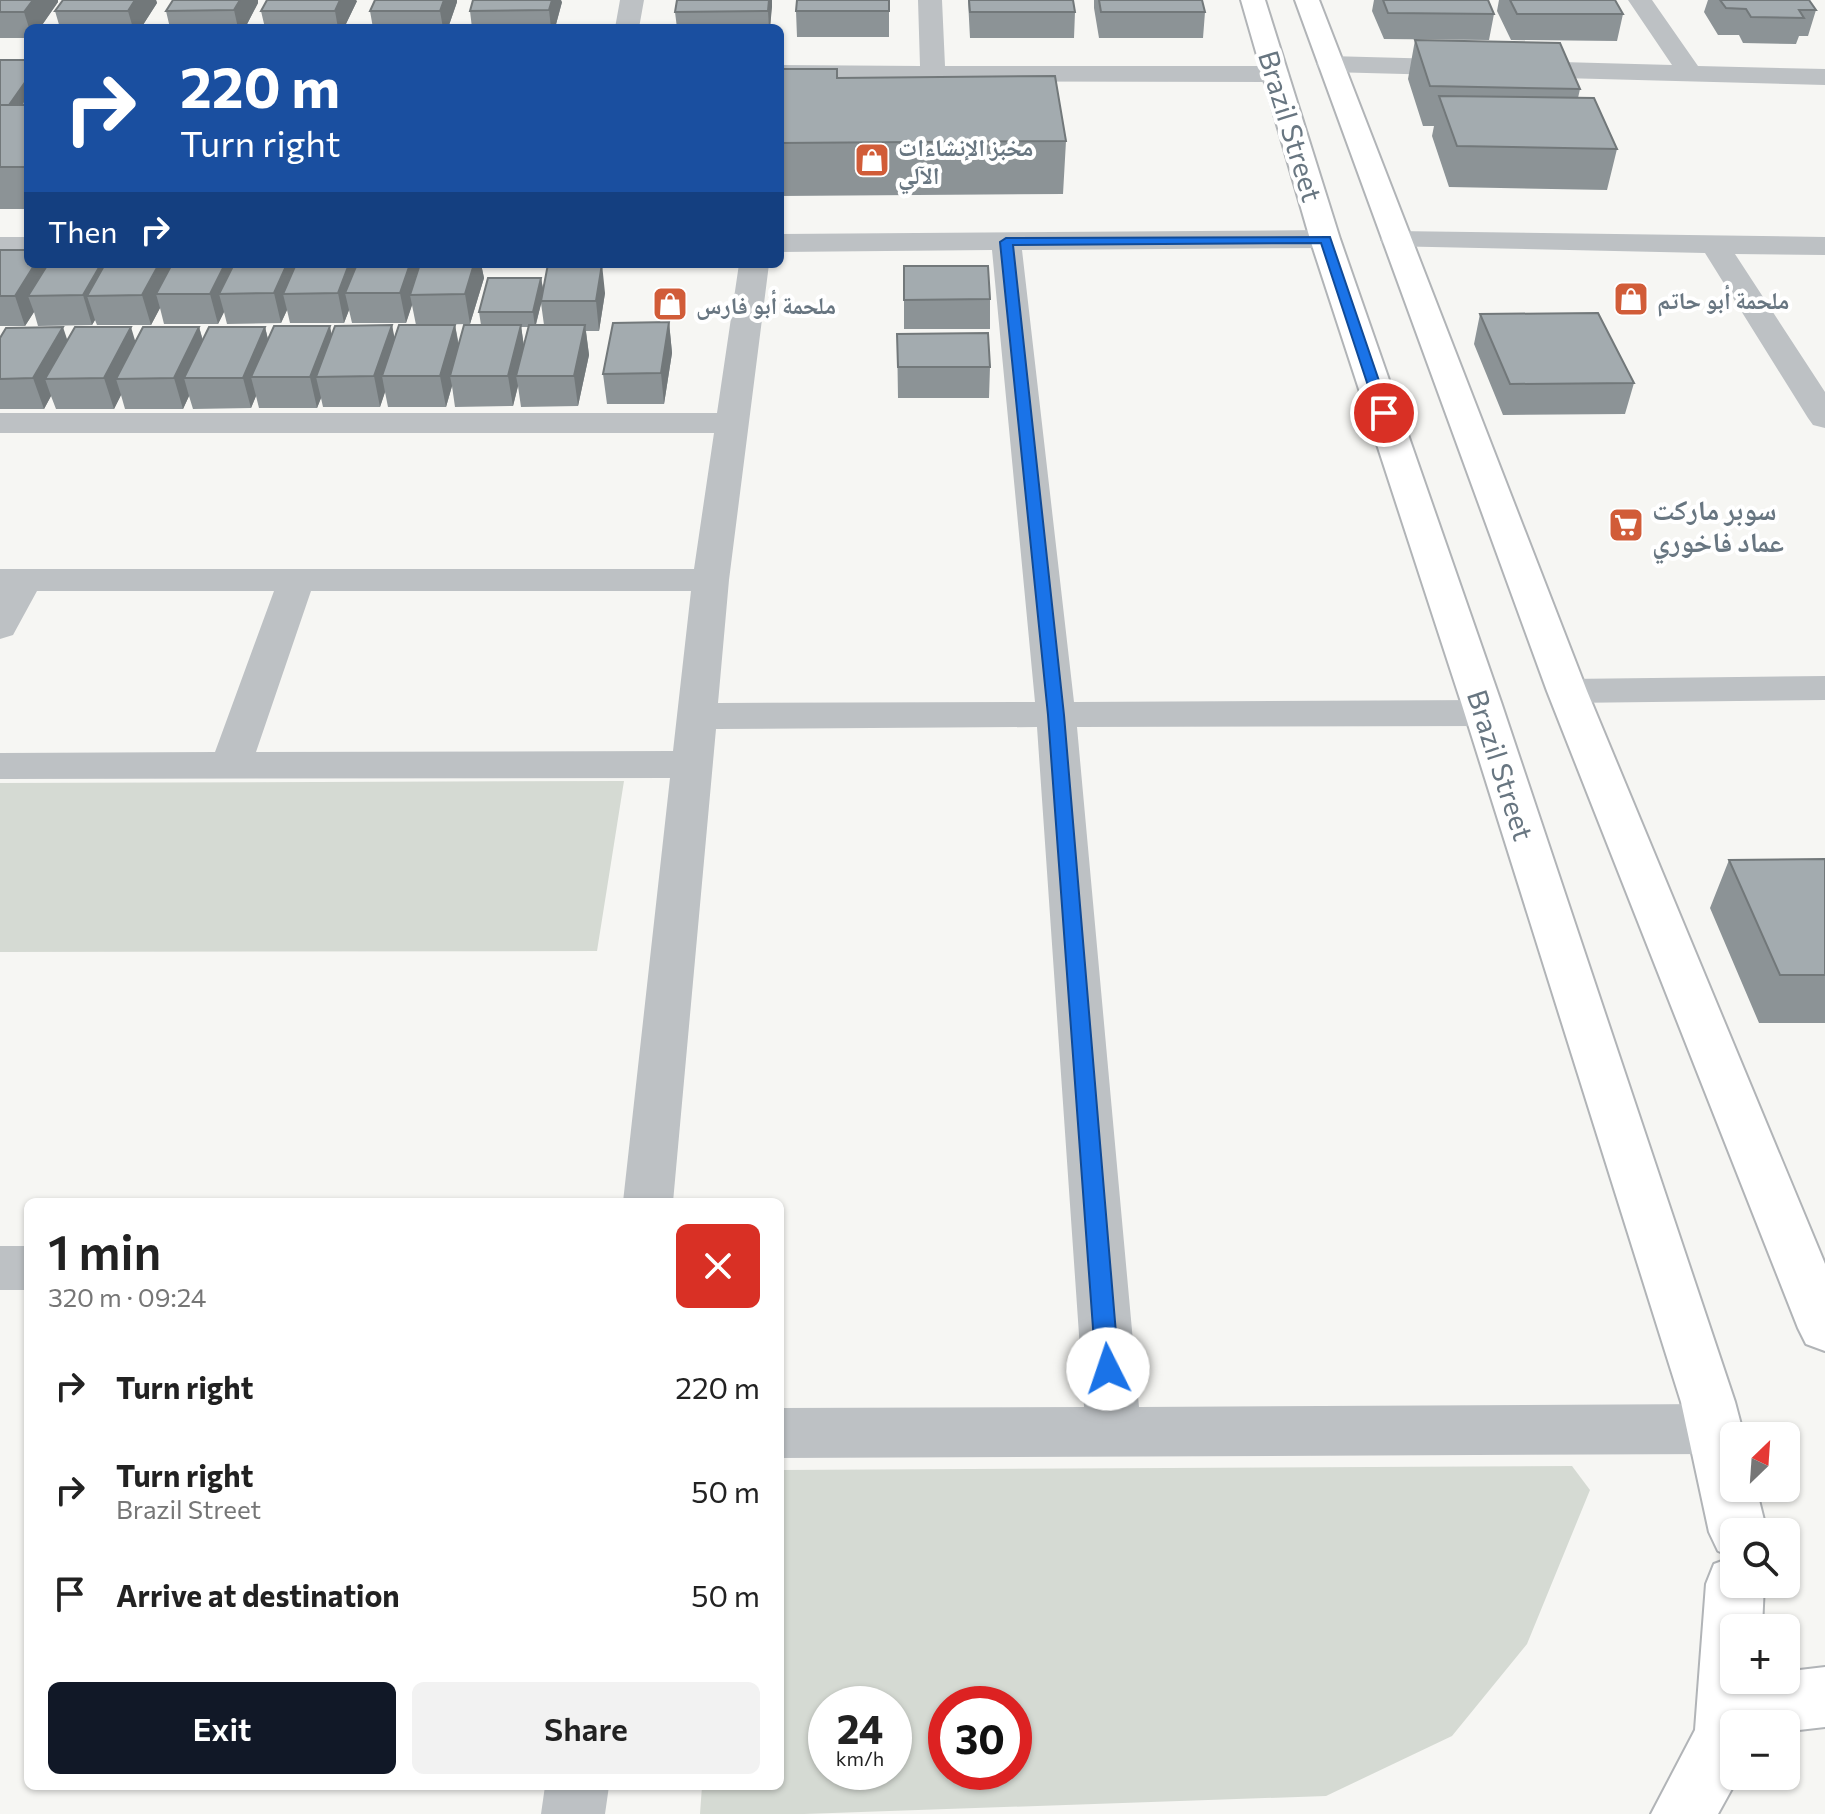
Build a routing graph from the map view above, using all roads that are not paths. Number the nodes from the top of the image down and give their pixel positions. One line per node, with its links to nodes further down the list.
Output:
1 (632, 0): 6 (street)
2 (930, 0): 11 (street)
3 (1253, 0): 10 (highway, Brazil Street)
4 (1307, 0): 7 (highway, Brazil Street)
5 (1640, 0): 9 (street)
6 (628, 24)
7 (1329, 64): 9 (street); 14 (highway, Brazil Street)
8 (784, 73): 11 (street)
9 (1690, 73): 12 (street)
10 (1276, 74): 11 (street); 13 (highway, Brazil Street)
11 (933, 75)
12 (1825, 77)
13 (1325, 239): 15 (street); 31 (highway, Brazil Street)
14 (1395, 240): 17 (street); 30 (highway, Brazil Street)
15 (1006, 242): 16 (street); 32 (street)
16 (784, 243)
17 (1715, 245): 20 (street); 22 (street)
18 (0, 246): 19 (street)
19 (24, 246)
20 (1825, 246)
21 (753, 268): 24 (street)
22 (1825, 418)
23 (0, 423): 24 (street)
24 (732, 423): 27 (street)
25 (12, 580): 26 (street); 28 (street)
26 (296, 580): 27 (street); 35 (street)
27 (711, 580): 33 (street)
28 (0, 627)
29 (1825, 688): 30 (street)
30 (1567, 691): 40 (highway, Brazil Street)
31 (1484, 713): 32 (street); 41 (highway, Brazil Street)
32 (1056, 715): 33 (street); 42 (street)
33 (698, 716): 34 (street)
34 (693, 764): 35 (street); 37 (street)
35 (231, 765): 36 (street)
36 (0, 766)
37 (648, 1198)
38 (0, 1268): 39 (street)
39 (24, 1268)
40 (1825, 1328)
41 (1715, 1429): 42 (street); 44 (highway, Brazil Street)
42 (1113, 1431): 43 (street)
43 (784, 1433)
44 (1735, 1518)
45 (1735, 1598): 47 (highway)
46 (1825, 1697): 48 (highway)
47 (1737, 1710)
48 (1775, 1710)
49 (1720, 1757): 52 (highway)
50 (576, 1790): 51 (street)
51 (573, 1814)
52 (1683, 1814)

